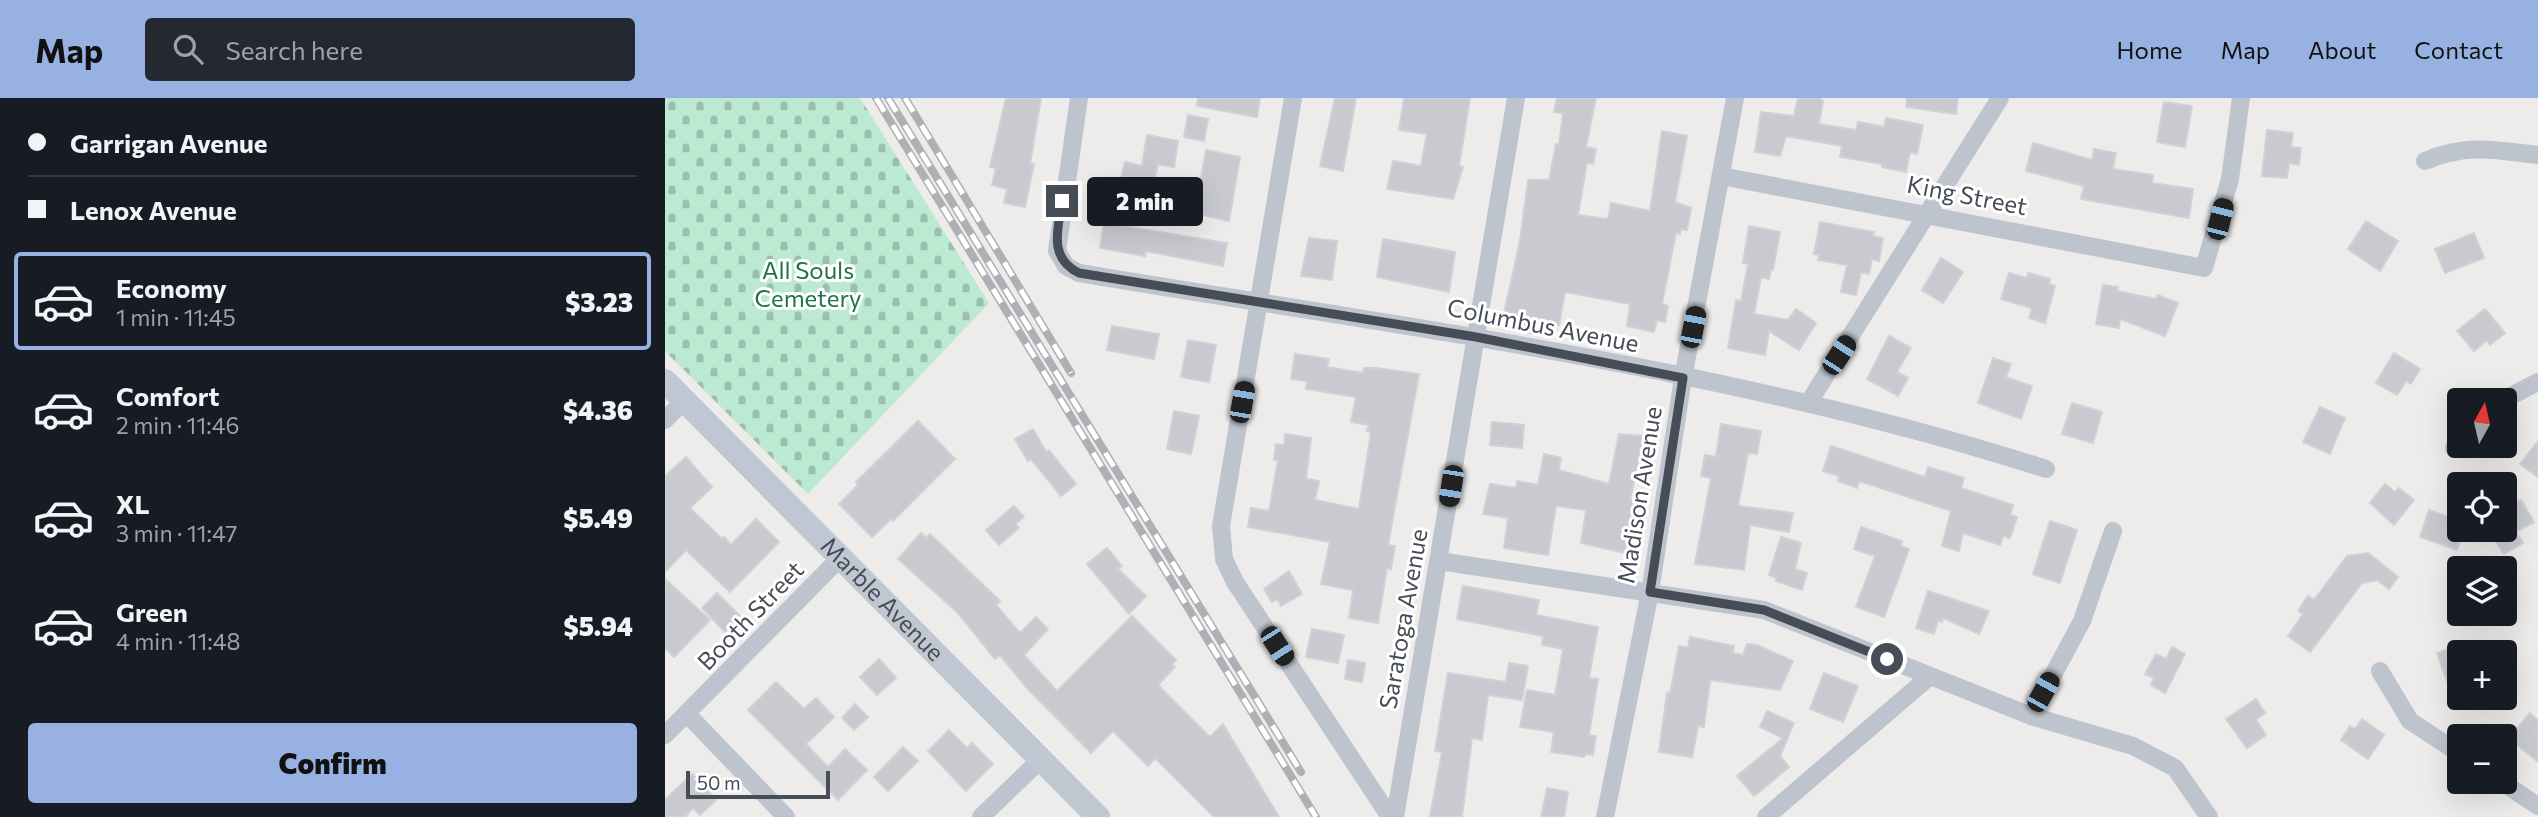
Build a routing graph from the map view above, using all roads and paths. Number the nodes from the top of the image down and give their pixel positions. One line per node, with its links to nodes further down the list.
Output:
1 (1079, 98): 11 (street, Columbus Avenue)
2 (1293, 98): 11 (street)
3 (1516, 98): 12 (street, Saratoga Avenue)
4 (1735, 98): 9 (street, Madison Avenue)
5 (2000, 98): 10 (street)
6 (2241, 98): 10 (street, King Street)
7 (2538, 155): 8 (street)
8 (2425, 161)
9 (1721, 176): 10 (street, King Street); 13 (street, Madison Avenue)
10 (1929, 214): 18 (street)
11 (1259, 303): 12 (street, Columbus Avenue); 37 (street)
12 (1476, 337): 13 (street, Columbus Avenue); 23 (street, Saratoga Avenue)
13 (1683, 378): 18 (street, Columbus Avenue); 24 (street, Madison Avenue)
14 (665, 381): 17 (street, Marble Avenue)
15 (2538, 382): 16 (street)
16 (2517, 393)
17 (684, 401): 19 (street); 22 (street, Marble Avenue)
18 (1809, 402): 20 (street, Columbus Avenue)
19 (665, 420)
20 (2046, 469)
21 (2113, 531): 28 (street)
22 (841, 558): 27 (street, Booth Street); 31 (street, Marble Avenue)
23 (1439, 561): 24 (street); 37 (street, Saratoga Avenue)
24 (1650, 592): 26 (street); 38 (street, Madison Avenue)
25 (2380, 671): 30 (street)
26 (1929, 677): 28 (street); 39 (street)
27 (688, 715): 29 (street, Booth Street); 34 (street)
28 (2031, 716): 40 (street)
29 (665, 736)
30 (2447, 745)
31 (1040, 760): 35 (street); 36 (street, Marble Avenue)
32 (2517, 792): 33 (street)
33 (2538, 806)
34 (786, 817)
35 (981, 817)
36 (1098, 817)
37 (1392, 817)
38 (1605, 817)
39 (1766, 817)
40 (2209, 817)

